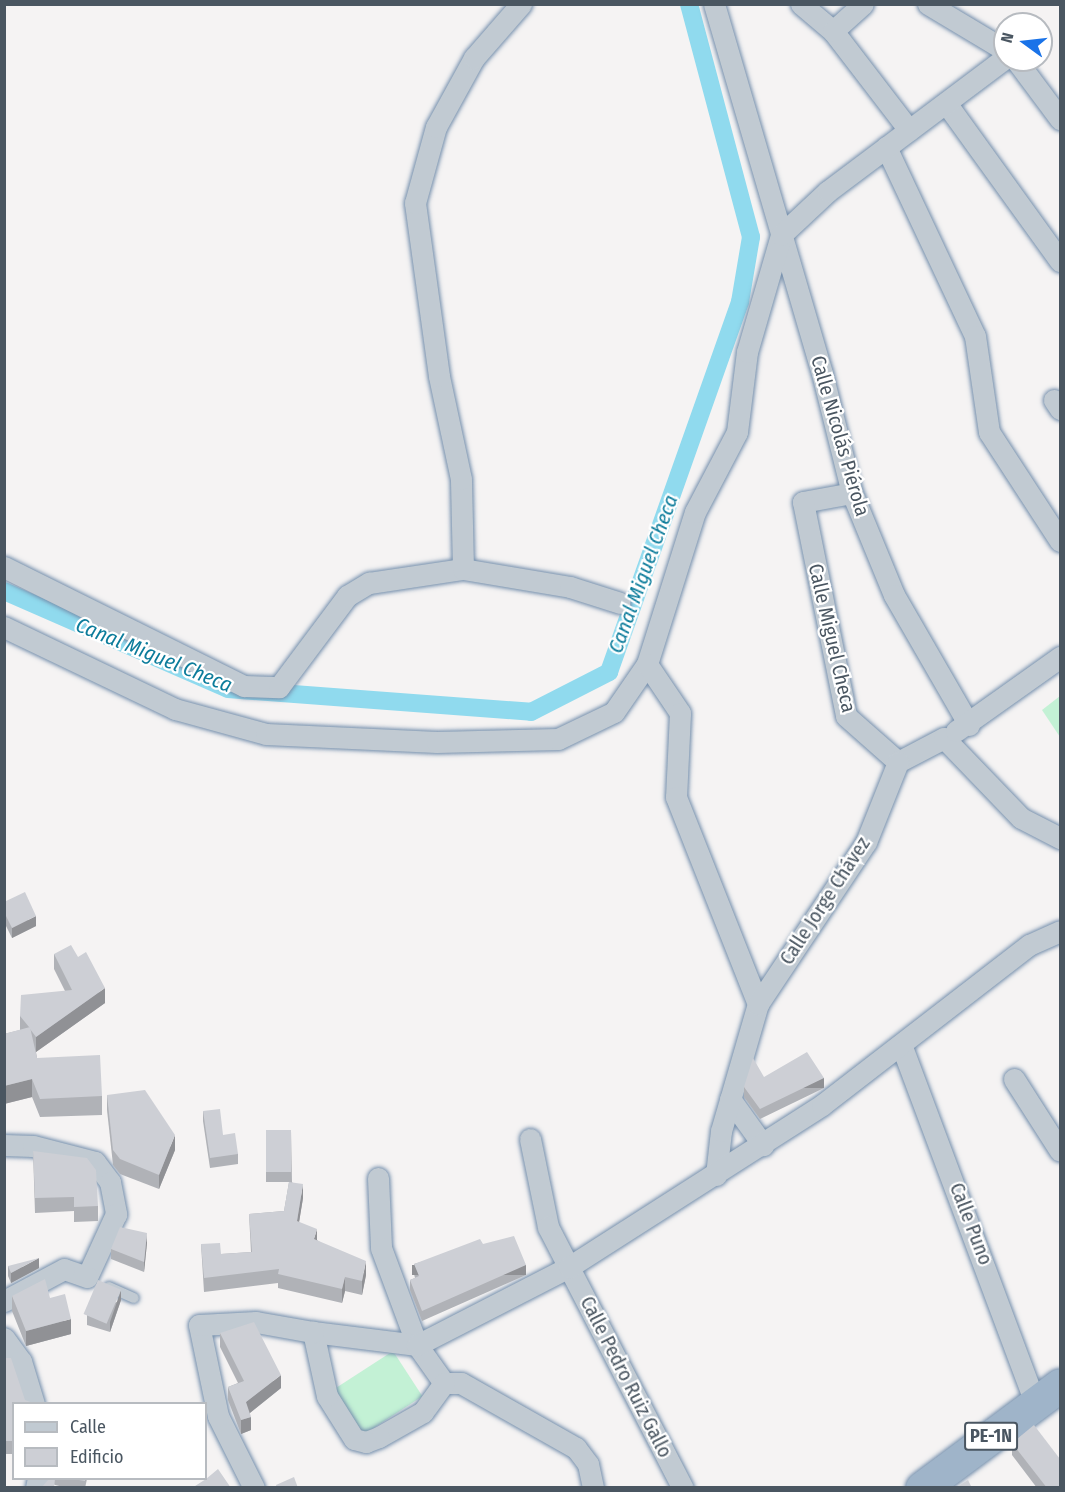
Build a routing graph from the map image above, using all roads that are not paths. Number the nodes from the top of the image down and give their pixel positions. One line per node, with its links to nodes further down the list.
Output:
1 (521, 4): 19 (street)
2 (714, 4): 14 (street, Calle Nicolás Piérola)
3 (801, 4): 6 (street)
4 (862, 4): 6 (street)
5 (928, 4): 7 (street)
6 (834, 31): 12 (street)
7 (993, 43)
8 (993, 67): 10 (street)
9 (1025, 72): 11 (street)
10 (946, 103): 12 (street); 15 (street)
11 (1060, 119)
12 (909, 130): 13 (street)
13 (886, 147): 14 (street); 17 (street)
14 (782, 235): 16 (street, Calle Nicolás Piérola); 23 (street)
15 (1060, 261)
16 (852, 494): 24 (street, Calle Nicolás Piérola); 26 (street, Calle Miguel Checa)
17 (1060, 541)
18 (4, 567): 19 (street)
19 (464, 569): 20 (street)
20 (620, 603)
21 (4, 627): 23 (street)
22 (1060, 657): 24 (street)
23 (647, 664): 29 (street)
24 (969, 725): 25 (street)
25 (944, 738): 26 (street); 27 (street)
26 (898, 762): 29 (street, Calle Jorge Chávez)
27 (1060, 838)
28 (1060, 931): 30 (street)
29 (758, 1004): 32 (street, Calle Jorge Chávez)
30 (902, 1047): 37 (street); 49 (street, Calle Puno)
31 (1014, 1079): 33 (street)
32 (730, 1099): 34 (street, Calle Jorge Chávez); 37 (street)
33 (1051, 1118): 38 (street)
34 (721, 1131): 37 (street); 39 (street, Calle Jorge Chávez)
35 (530, 1140): 41 (street, Calle Pedro Ruiz Gallo)
36 (4, 1145): 42 (street)
37 (757, 1149): 39 (street)
38 (1060, 1151)
39 (716, 1175): 41 (street)
40 (378, 1178): 47 (street)
41 (569, 1267): 47 (street); 53 (street, Calle Pedro Ruiz Gallo)
42 (87, 1277): 43 (lane); 44 (street)
43 (134, 1298)
44 (4, 1301)
45 (313, 1332): 47 (street); 48 (street); 51 (street)
46 (4, 1338): 50 (street)
47 (417, 1345): 48 (street)
48 (444, 1383): 52 (street)
49 (1052, 1395): 54 (highway, PE-1N)
50 (33, 1402)
51 (254, 1488)
52 (593, 1488)
53 (683, 1488)
54 (922, 1488)

